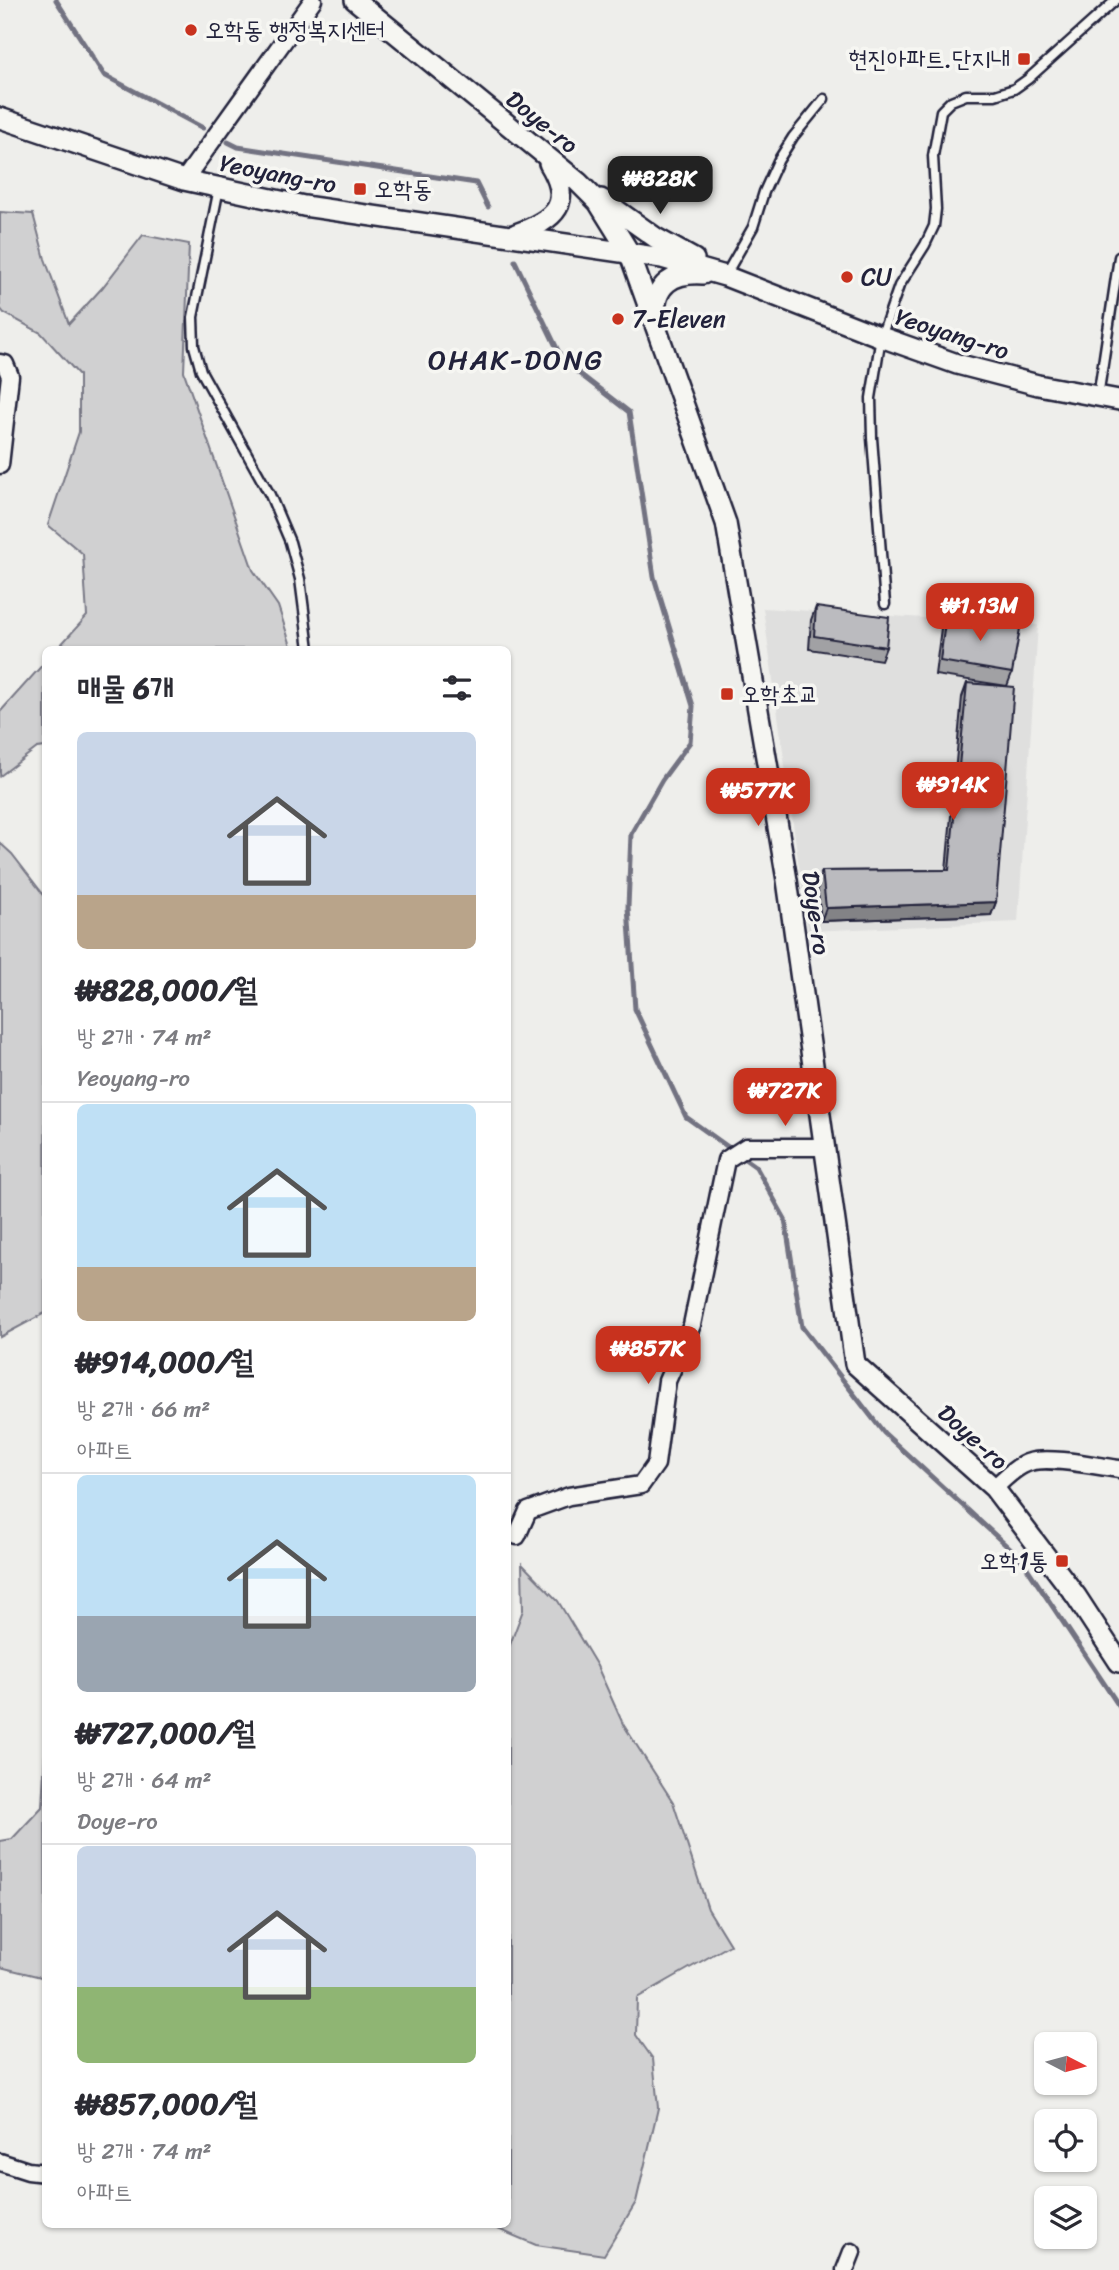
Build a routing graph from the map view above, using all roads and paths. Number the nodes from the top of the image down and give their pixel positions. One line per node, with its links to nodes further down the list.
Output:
1 (313, 0): 7 (street)
2 (355, 0): 6 (street, Doye-ro)
3 (1115, 0): 15 (lane)
4 (824, 99): 13 (lane)
5 (0, 118): 7 (street, Yeoyang-ro)
6 (547, 159): 8 (street, Doye-ro); 10 (street)
7 (184, 180): 9 (street, Yeoyang-ro)
8 (578, 182): 11 (street, Doye-ro); 13 (street)
9 (219, 188): 10 (street, Yeoyang-ro); 21 (lane)
10 (512, 235): 11 (street, Yeoyang-ro)
11 (629, 252): 13 (street, Yeoyang-ro); 14 (street, Doye-ro)
12 (1119, 257): 17 (lane)
13 (725, 276): 14 (street); 15 (street, Yeoyang-ro)
14 (656, 327): 22 (street, Doye-ro)
15 (881, 337): 17 (street, Yeoyang-ro); 20 (lane)
16 (0, 363): 19 (street)
17 (1098, 397): 18 (street, Yeoyang-ro)
18 (1119, 400)
19 (0, 465)
20 (886, 604)
21 (309, 646)
22 (824, 1147): 24 (street, Doye-ro); 25 (street)
23 (1119, 1469): 24 (street)
24 (994, 1489): 26 (street, Doye-ro)
25 (517, 1536)
26 (1119, 1662)
27 (0, 2162): 28 (street)
28 (42, 2173)
29 (852, 2252): 30 (street)
30 (845, 2270)

